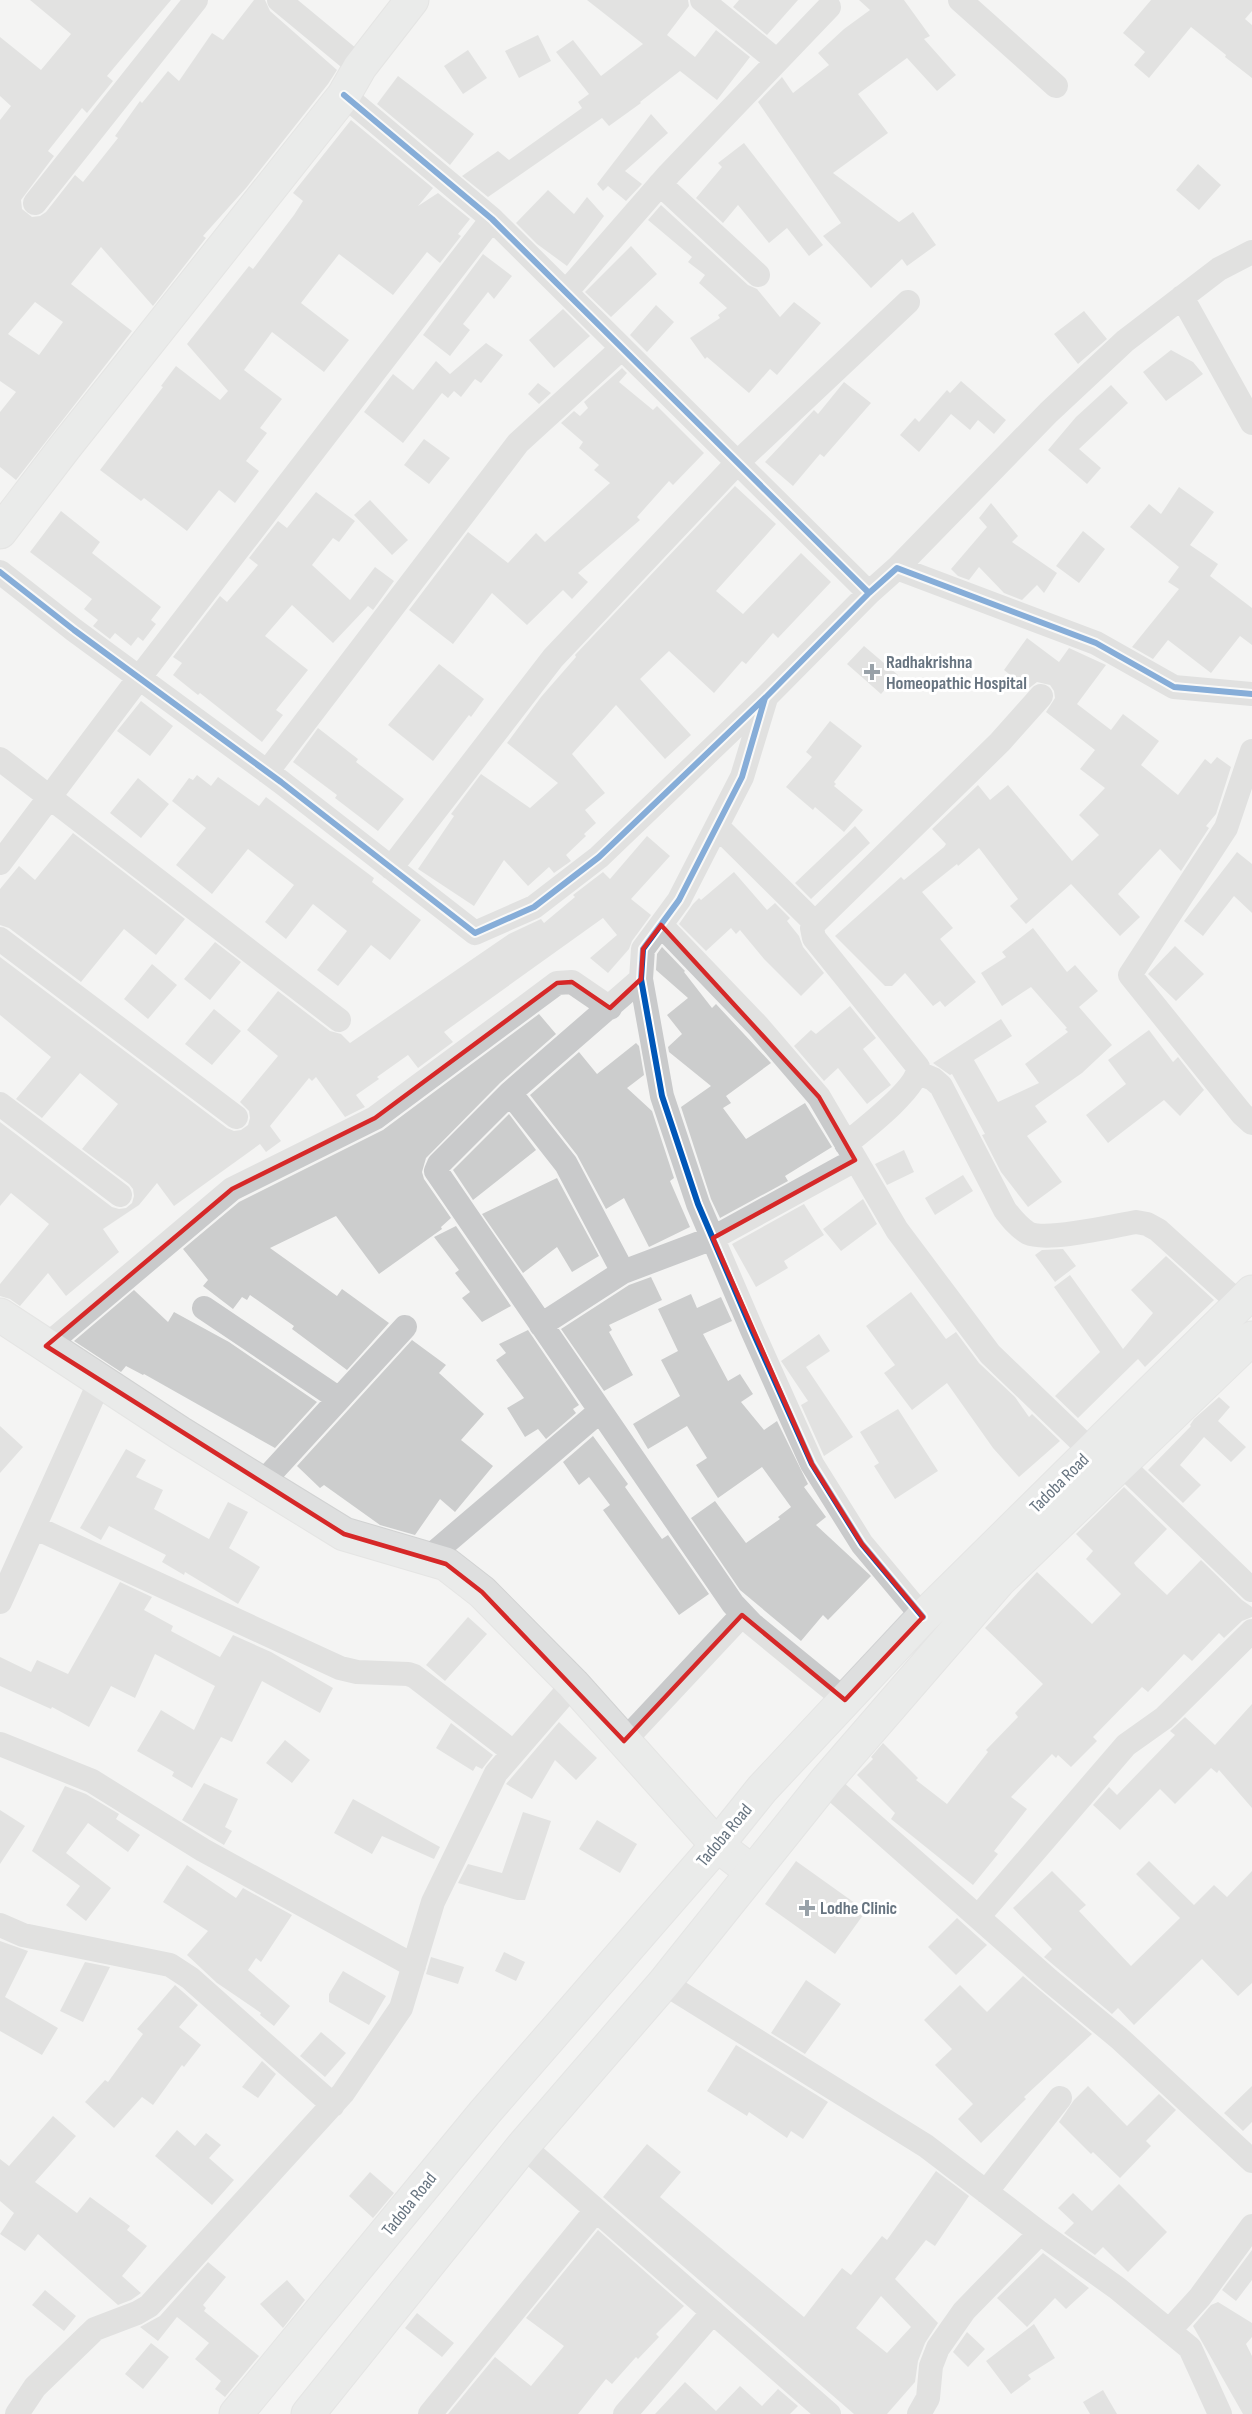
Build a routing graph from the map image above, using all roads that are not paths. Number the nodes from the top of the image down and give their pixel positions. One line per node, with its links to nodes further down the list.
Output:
1 (196, 0): 12 (street)
2 (279, 0): 8 (street)
3 (412, 0): 8 (main road)
4 (702, 0): 7 (street)
5 (960, 0): 9 (street)
6 (829, 7): 7 (street)
7 (777, 61): 11 (street)
8 (360, 68): 10 (main road)
9 (1056, 87)
10 (344, 96): 13 (street); 22 (main road)
11 (660, 184): 15 (street); 16 (street)
12 (35, 203)
13 (492, 219): 16 (street); 26 (street)
14 (1252, 252): 17 (street)
15 (758, 275)
16 (566, 292): 19 (street)
17 (1182, 297): 20 (street); 23 (street)
18 (909, 302): 21 (street)
19 (622, 348): 21 (street); 32 (street)
20 (1252, 423)
21 (738, 462): 25 (street); 36 (street)
22 (0, 532)
23 (897, 568): 25 (street); 27 (street)
24 (0, 572): 26 (street)
25 (869, 593): 29 (street)
26 (139, 678): 32 (street); 33 (street)
27 (1252, 694)
28 (1041, 696): 37 (street)
29 (766, 697): 34 (street); 36 (street)
30 (1252, 751): 47 (street)
31 (0, 759): 33 (street)
32 (267, 772): 36 (street)
33 (50, 797): 35 (street); 42 (street)
34 (718, 827): 37 (street); 38 (street)
35 (0, 864)
36 (391, 868)
37 (815, 923): 43 (street)
38 (661, 925): 40 (street); 48 (street)
39 (0, 939): 46 (street)
40 (641, 979): 41 (street); 50 (street)
41 (610, 1008): 44 (street); 58 (street)
42 (339, 1020)
43 (919, 1073): 48 (street); 52 (street)
44 (510, 1093): 51 (street); 55 (street)
45 (0, 1104): 49 (street)
46 (236, 1117)
47 (1252, 1123)
48 (850, 1152): 50 (street); 62 (street)
49 (120, 1195)
50 (713, 1238): 51 (street); 69 (street)
51 (623, 1272): 55 (street)
52 (1246, 1298): 62 (main road, Tadoba Road)
53 (204, 1308): 60 (street)
54 (0, 1315): 58 (main road)
55 (541, 1325): 61 (street)
56 (405, 1327): 60 (street)
57 (1252, 1338): 62 (main road, Tadoba Road)
58 (46, 1346): 59 (main road)
59 (100, 1381): 63 (main road); 64 (street)
60 (339, 1399): 63 (street)
61 (600, 1411): 65 (street); 68 (street)
62 (1104, 1453): 66 (street); 69 (main road, Tadoba Road); 76 (main road, Tadoba Road)
63 (262, 1483): 65 (main road)
64 (34, 1527): 67 (street); 75 (street)
65 (428, 1558): 71 (main road)
66 (1252, 1590)
67 (0, 1602)
68 (742, 1615): 72 (street); 73 (street)
69 (922, 1617): 72 (main road, Tadoba Road)
70 (1252, 1630): 79 (street)
71 (573, 1684): 73 (main road); 75 (street)
72 (845, 1700): 77 (main road, Tadoba Road)
73 (624, 1741): 77 (main road)
74 (0, 1744): 81 (street)
75 (513, 1752): 81 (street)
76 (825, 1782): 78 (main road, Tadoba Road); 79 (street)
77 (717, 1845): 78 (main road); 94 (main road, Tadoba Road)
78 (752, 1872): 82 (main road, Tadoba Road)
79 (978, 1917): 86 (street)
80 (0, 1925): 84 (street)
81 (414, 1966): 84 (street)
82 (664, 1983): 85 (main road, Tadoba Road); 87 (street)
83 (1060, 2098): 87 (street)
84 (333, 2104): 93 (street)
85 (523, 2145): 88 (street); 95 (main road, Tadoba Road)
86 (1252, 2161)
87 (986, 2192): 90 (street)
88 (596, 2210): 91 (street); 96 (street)
89 (1252, 2226): 92 (street)
90 (1040, 2233): 92 (street); 99 (street)
91 (713, 2312): 97 (street); 98 (street)
92 (1169, 2331): 100 (street)
93 (16, 2414)
94 (236, 2414)
95 (308, 2414)
96 (430, 2414)
97 (625, 2414)
98 (829, 2414)
99 (920, 2414)
100 (1220, 2414)

